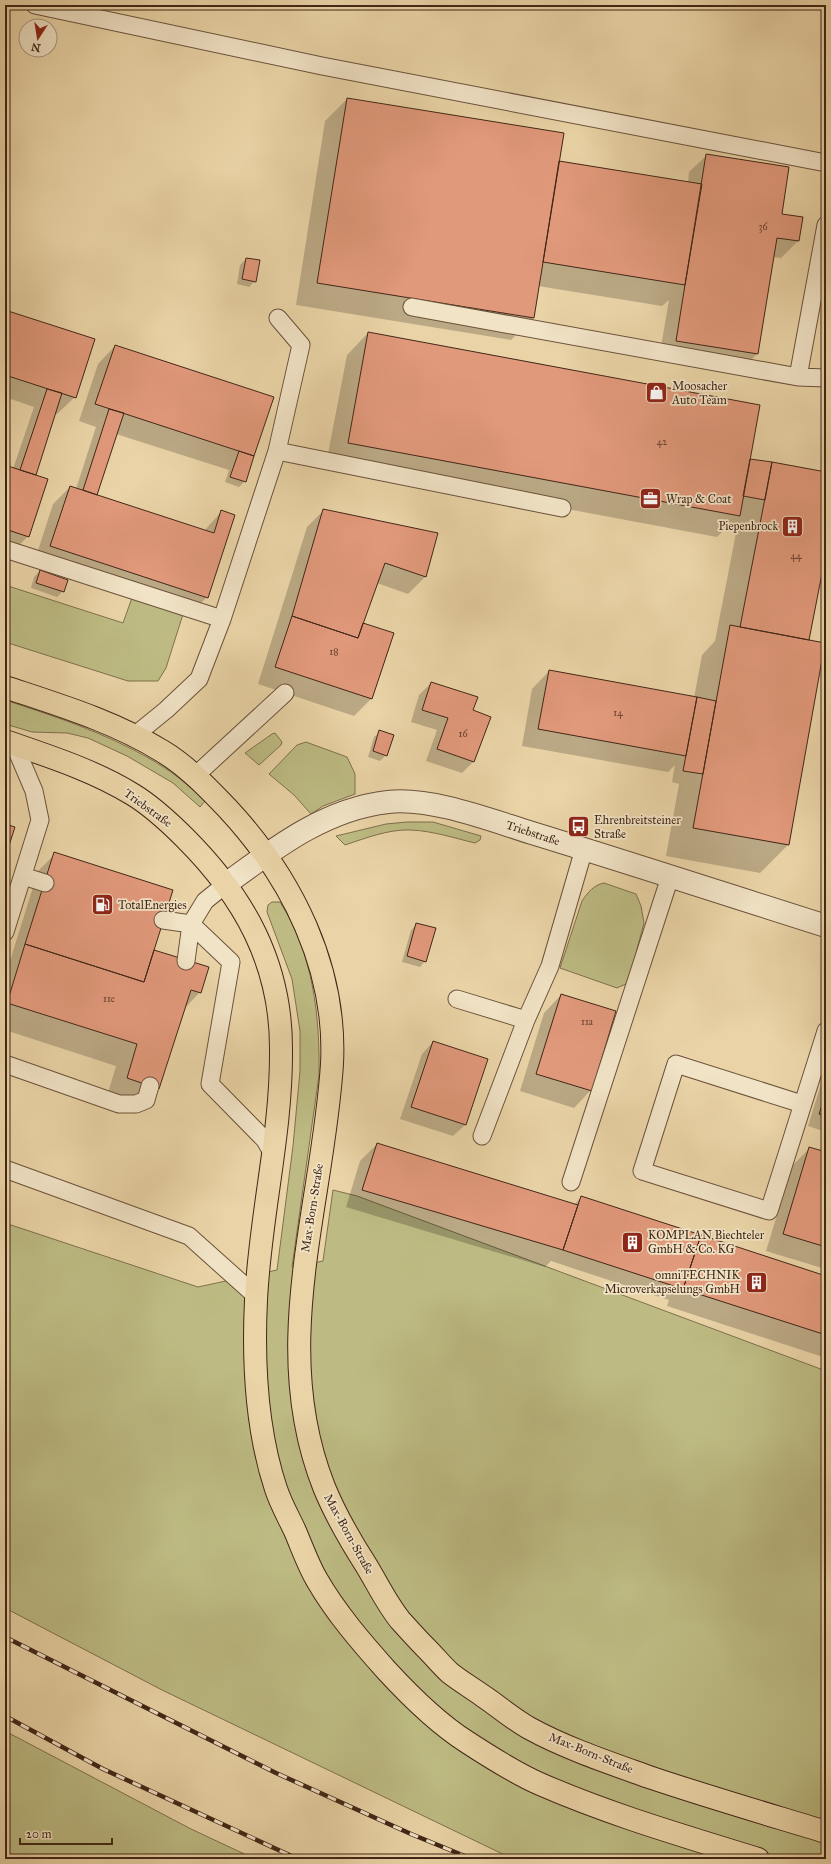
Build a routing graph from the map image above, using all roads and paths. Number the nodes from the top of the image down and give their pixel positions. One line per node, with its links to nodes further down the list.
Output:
1 (35, 5): 2 (lane)
2 (826, 162)
3 (826, 225): 6 (lane)
4 (412, 307): 6 (lane)
5 (278, 318): 8 (lane)
6 (798, 377): 7 (lane)
7 (826, 378)
8 (277, 451): 9 (lane); 11 (lane)
9 (562, 508)
10 (5, 548): 11 (lane)
11 (222, 619): 14 (lane)
12 (5, 687): 14 (main road)
13 (285, 693): 16 (lane)
14 (134, 736): 16 (main road)
15 (10, 743): 19 (lane); 22 (main road, Triebstraße)
16 (195, 776): 18 (main road)
17 (584, 849): 18 (street, Triebstraße); 20 (street, Triebstraße); 29 (lane)
18 (266, 855): 22 (street, Triebstraße); 39 (main road, Max-Born-Straße)
19 (23, 876): 21 (lane); 26 (lane)
20 (670, 877): 25 (street, Triebstraße); 37 (lane)
21 (45, 883)
22 (226, 884): 24 (lane); 35 (main road)
23 (163, 920): 24 (lane)
24 (191, 924): 27 (lane); 35 (lane)
25 (826, 926)
26 (5, 932)
27 (186, 961)
28 (457, 999): 29 (lane)
29 (526, 1020): 34 (lane)
30 (826, 1031): 33 (lane)
31 (5, 1064): 32 (lane)
32 (150, 1086)
33 (802, 1104): 33 (lane)
34 (482, 1136)
35 (274, 1156): 38 (main road)
36 (5, 1168): 38 (lane)
37 (571, 1182)
38 (256, 1296): 40 (main road)
39 (826, 1832)
40 (758, 1859)

